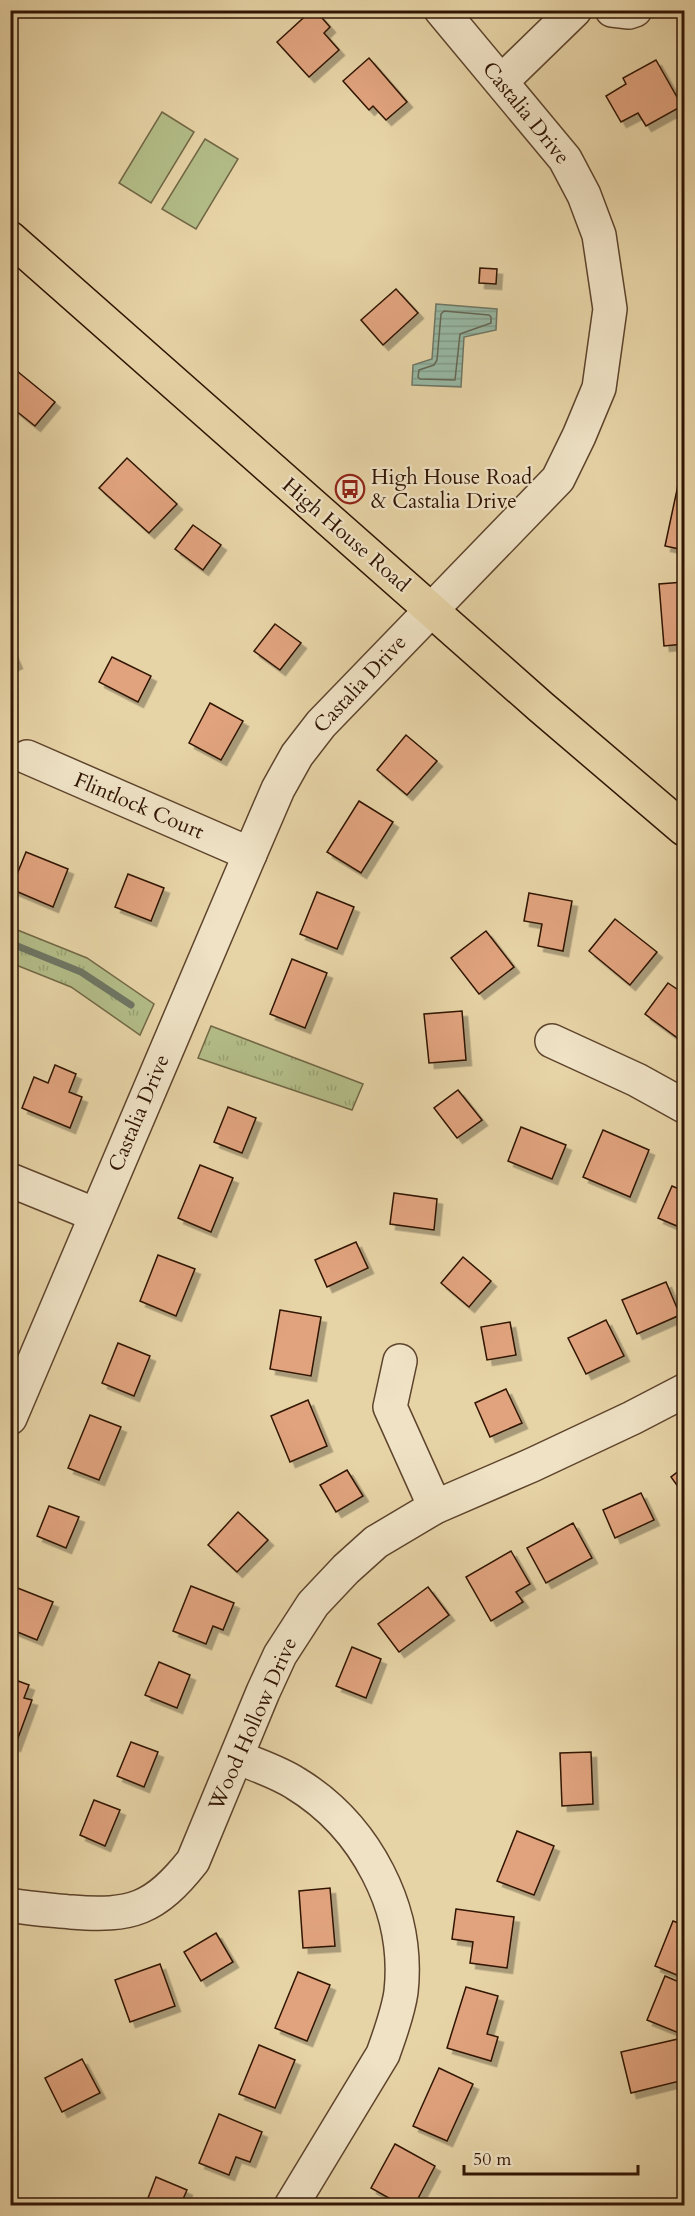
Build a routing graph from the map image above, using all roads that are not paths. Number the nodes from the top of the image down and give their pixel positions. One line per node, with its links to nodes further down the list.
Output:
1 (441, 10): 5 (street, Castalia Drive)
2 (575, 10): 5 (street)
3 (612, 10): 4 (street)
4 (635, 10)
5 (502, 81): 7 (street, Castalia Drive)
6 (10, 238): 7 (main road, High House Road)
7 (431, 610): 9 (main road, High House Road); 10 (street, Castalia Drive)
8 (27, 757): 10 (street, Flintlock Court)
9 (684, 829)
10 (250, 854): 14 (street, Castalia Drive)
11 (552, 1041): 12 (street)
12 (684, 1107)
13 (10, 1180): 14 (street)
14 (96, 1215): 17 (street, Castalia Drive)
15 (400, 1361): 18 (street)
16 (684, 1391): 18 (street, Wood Hollow Drive)
17 (10, 1418)
18 (435, 1506): 19 (street, Wood Hollow Drive)
19 (237, 1757): 20 (street, Wood Hollow Drive); 21 (street)
20 (10, 1905)
21 (291, 2205)

